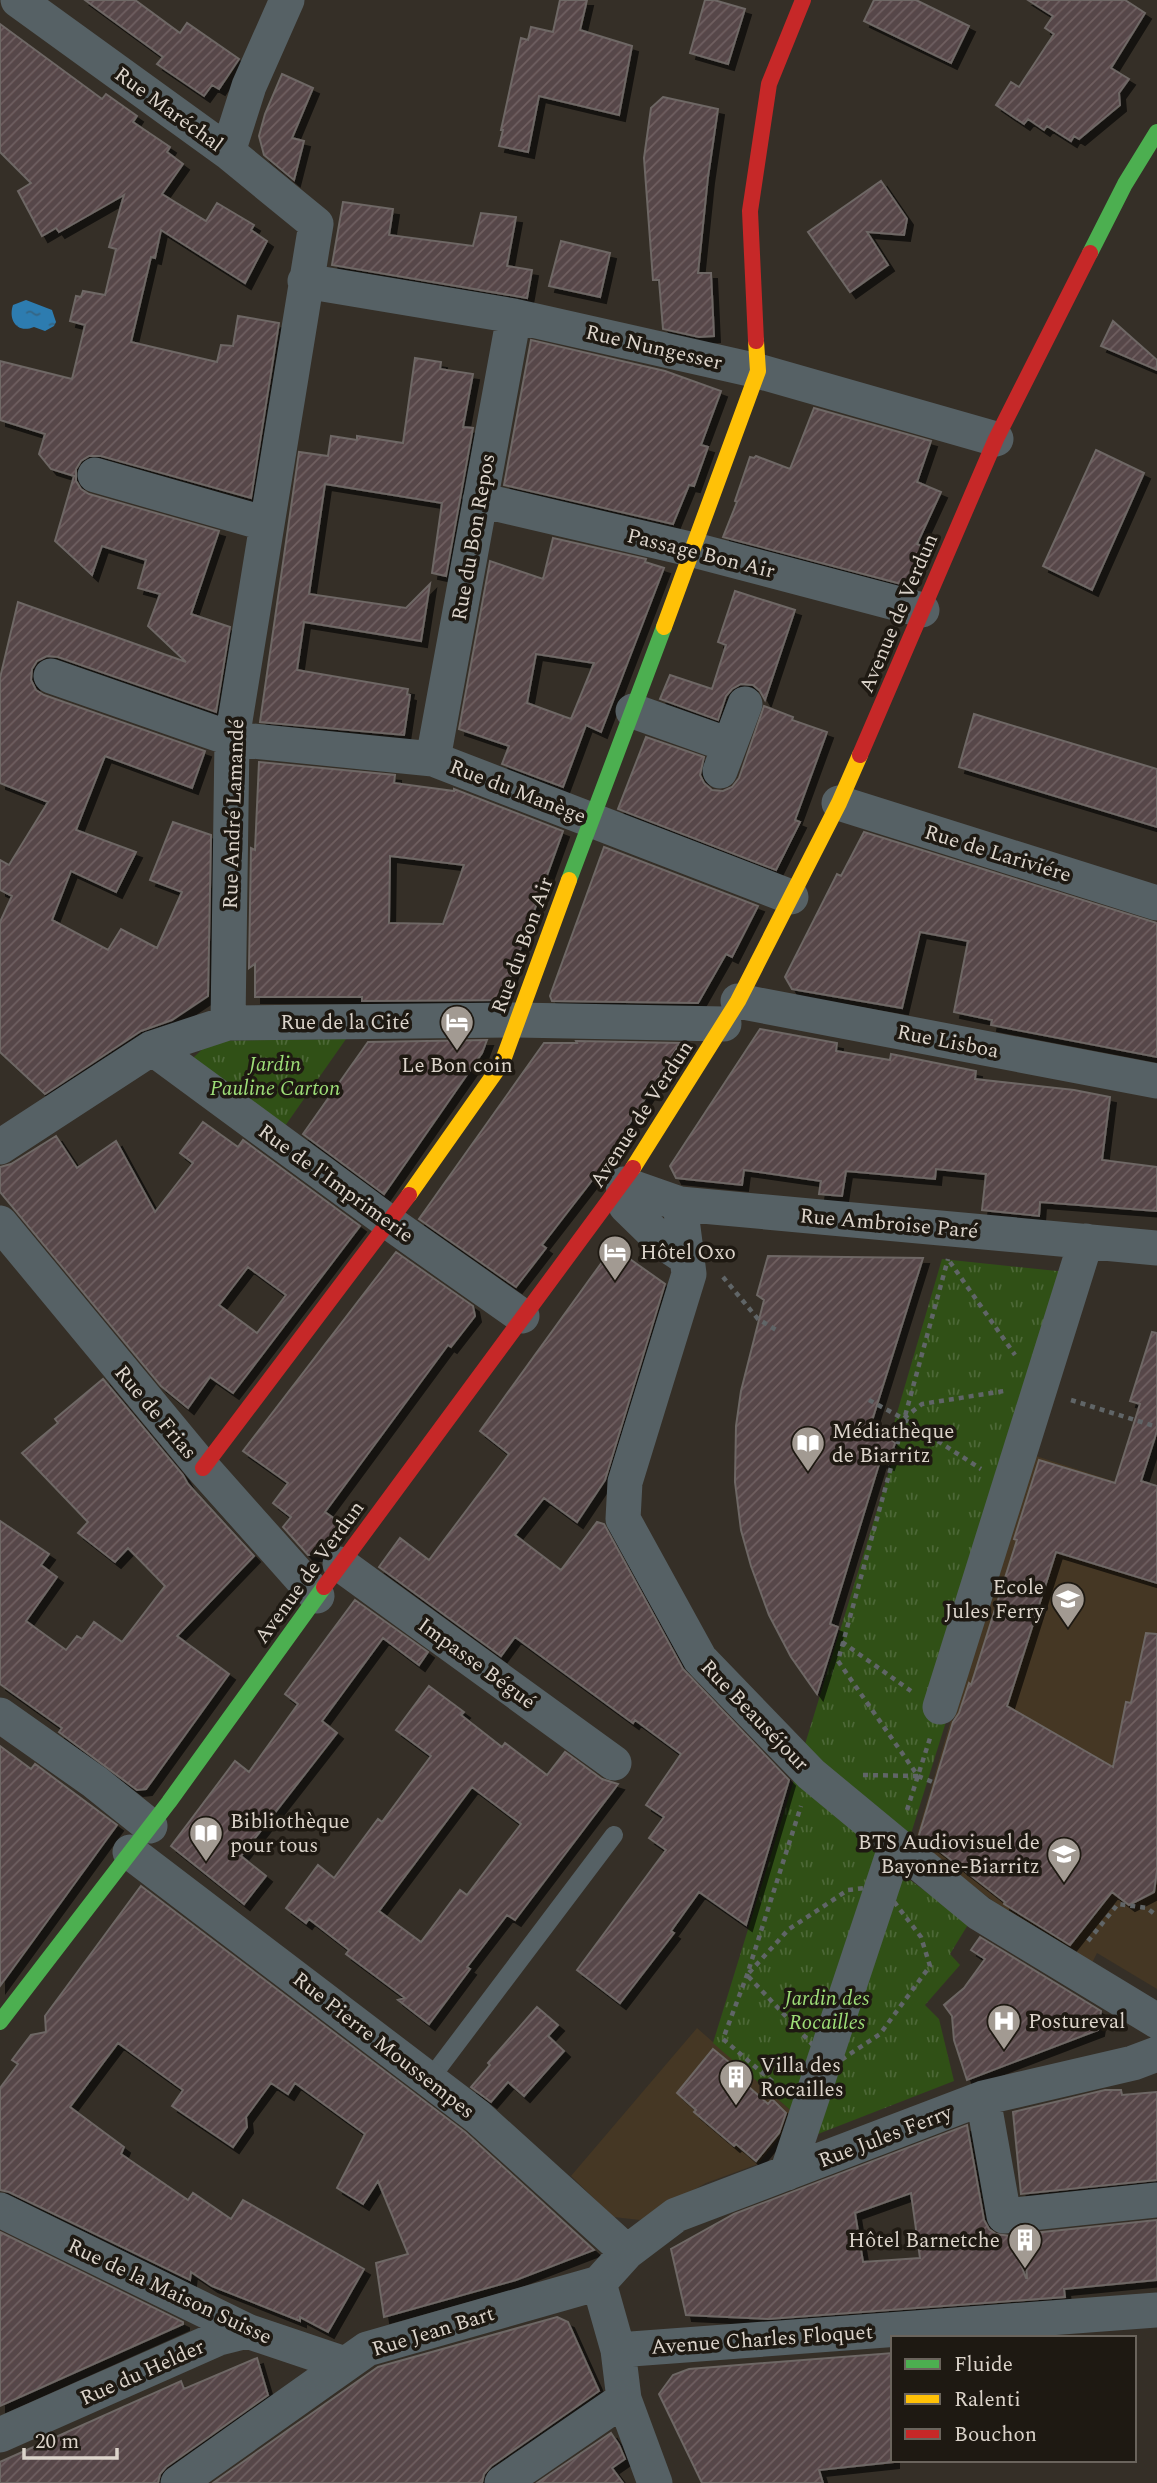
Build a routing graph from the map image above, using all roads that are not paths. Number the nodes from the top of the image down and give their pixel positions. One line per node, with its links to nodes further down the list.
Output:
1 (18, 0): 5 (street, Rue Maréchal)
2 (286, 0): 5 (street)
3 (803, 0): 9 (main road)
4 (1157, 132): 10 (main road, Avenue de Verdun)
5 (228, 152): 6 (street, Rue Maréchal)
6 (316, 224): 7 (street, Rue André Lamandé)
7 (305, 281): 8 (street, Rue Nungesser); 13 (street, Rue André Lamandé)
8 (514, 316): 9 (street, Rue Nungesser); 12 (street, Rue du Bon Repos)
9 (758, 371): 10 (street, Rue Nungesser); 14 (main road, Rue du Bon Air)
10 (996, 439): 15 (main road, Avenue de Verdun)
11 (95, 475): 13 (street)
12 (480, 500): 14 (street, Passage Bon Air); 20 (street, Rue du Bon Repos)
13 (267, 524): 19 (street, Rue André Lamandé)
14 (694, 550): 15 (street, Passage Bon Air); 18 (main road, Rue du Bon Air)
15 (922, 610): 21 (main road, Avenue de Verdun)
16 (51, 676): 19 (street, Rue du Manège)
17 (745, 704): 18 (street)
18 (633, 711): 22 (main road, Rue du Bon Air)
19 (232, 739): 20 (street, Rue du Manège); 27 (street, Rue André Lamandé)
20 (433, 759): 22 (street, Rue du Manège)
21 (839, 803): 23 (main road, Avenue de Verdun); 24 (street, Rue de Lariviére)
22 (591, 819): 23 (street, Rue du Manège); 26 (main road, Rue du Bon Air)
23 (791, 897): 25 (main road, Avenue de Verdun)
24 (1157, 903)
25 (731, 1013): 26 (street, Rue de la Cité); 29 (street, Rue Lisboa); 31 (main road, Avenue de Verdun)
26 (517, 1020): 27 (street, Rue de la Cité); 34 (main road, Rue du Bon Air)
27 (228, 1023): 28 (street, Rue de la Cité)
28 (152, 1048): 30 (street, Rue de la Cité); 34 (street, Rue de l'Imprimerie)
29 (1157, 1081)
30 (0, 1147)
31 (623, 1184): 32 (street, Rue Ambroise Paré); 37 (street); 38 (main road, Avenue de Verdun)
32 (680, 1204): 35 (street, Rue Ambroise Paré); 37 (street, Rue Beauséjour)
33 (0, 1223): 39 (street, Rue de Frias)
34 (390, 1223): 38 (street, Rue de l'Imprimerie); 39 (main road, Rue du Bon Air)
35 (1086, 1241): 36 (street, Rue Ambroise Paré); 42 (street)
36 (1157, 1248)
37 (688, 1259): 47 (street, Rue Beauséjour)
38 (522, 1316): 40 (main road, Avenue de Verdun)
39 (203, 1468): 41 (street, Rue de Frias)
40 (340, 1564): 41 (main road, Avenue de Verdun); 44 (street, Impasse Bégué)
41 (317, 1596): 46 (main road, Avenue de Verdun)
42 (930, 1702)
43 (0, 1715): 46 (street, Rue Pierre Moussempes)
44 (614, 1763)
45 (614, 1835): 51 (lane)
46 (140, 1839): 48 (main road, Avenue de Verdun); 51 (street, Rue Pierre Moussempes)
47 (896, 1844): 49 (street, Rue Beauséjour); 53 (street)
48 (6, 2001)
49 (1157, 2021)
50 (1157, 2054): 52 (street, Rue Jules Ferry)
51 (430, 2079): 56 (street, Rue Pierre Moussempes)
52 (983, 2098): 53 (street, Rue Jules Ferry); 54 (street)
53 (787, 2173): 56 (street, Rue Jules Ferry)
54 (1157, 2200)
55 (0, 2210): 59 (street, Rue de la Maison Suisse)
56 (627, 2252): 57 (street)
57 (599, 2283): 60 (street); 61 (street, Rue Jean Bart)
58 (1157, 2310): 60 (street, Avenue Charles Floquet)
59 (247, 2331): 61 (street, Rue de la Maison Suisse); 63 (street, Rue du Helder)
60 (618, 2350): 62 (street)
61 (345, 2364): 64 (street, Rue Jean Bart)
62 (624, 2399): 65 (street); 66 (street)
63 (0, 2435)
64 (178, 2483)
65 (502, 2483)
66 (655, 2483)

